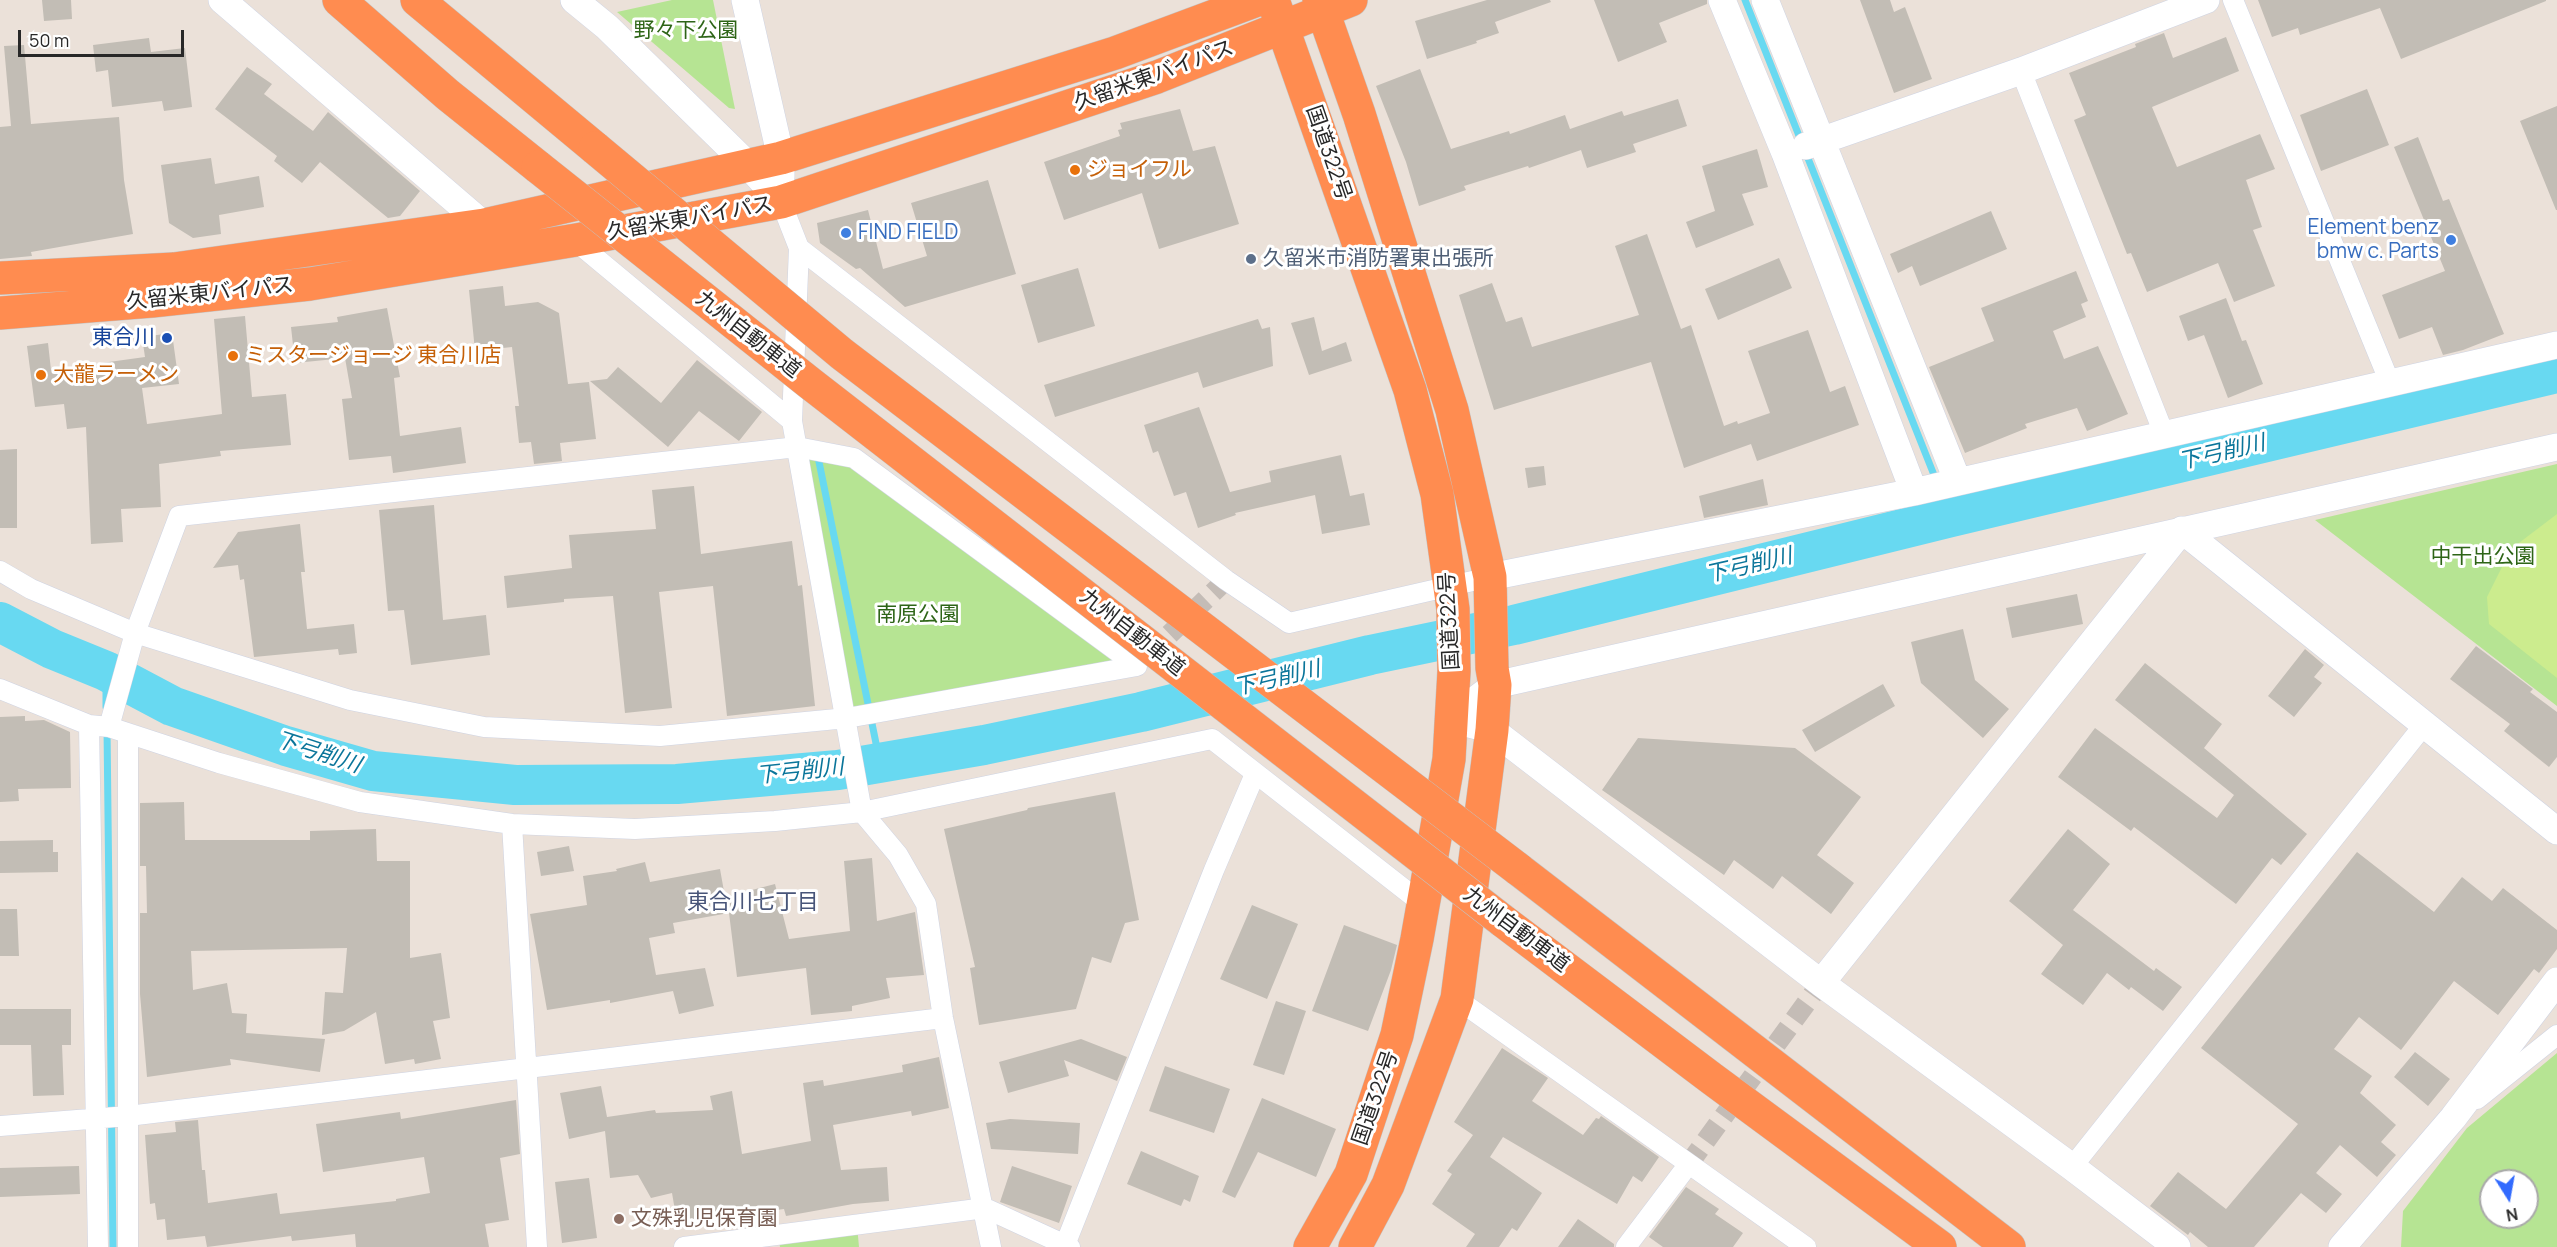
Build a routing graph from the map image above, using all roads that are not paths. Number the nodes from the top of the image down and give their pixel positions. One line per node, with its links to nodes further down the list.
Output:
1 (222, 0): 21 (street)
2 (323, 0): 15 (highway)
3 (339, 0): 15 (highway, 九州自動車道)
4 (417, 0): 77 (highway, 九州自動車道, bridge)
5 (574, 0): 19 (street)
6 (745, 0): 18 (street)
7 (1257, 0): 18 (highway, 久留米東バイパス)
8 (1722, 0): 17 (street)
9 (1765, 0): 16 (street)
10 (2206, 0): 14 (street)
11 (2233, 0): 27 (street)
12 (1330, 3): 13 (highway, 久留米東バイパス); 36 (highway, 国道322号)
13 (1278, 14): 20 (highway, 久留米東バイパス); 37 (highway, 国道322号)
14 (2020, 70): 16 (street); 29 (street)
15 (448, 95): 76 (highway, 九州自動車道, bridge)
16 (1821, 140): 17 (street); 32 (street)
17 (1785, 153): 33 (street)
18 (781, 158): 19 (highway, 久留米東バイパス); 20 (street)
19 (748, 165): 20 (street); 21 (highway, 久留米東バイパス)
20 (781, 202): 22 (highway, 久留米東バイパス); 23 (street)
21 (484, 225): 22 (street); 24 (highway, 久留米東バイパス)
22 (576, 240): 25 (highway, 久留米東バイパス); 28 (street)
23 (799, 248): 28 (street); 37 (street)
24 (0, 278)
25 (0, 313)
26 (2557, 345): 27 (street)
27 (2390, 383): 29 (street)
28 (792, 421): 30 (street)
29 (2164, 434): 32 (street)
30 (797, 447): 38 (street); 41 (street); 41 (street)
31 (2557, 447): 34 (street)
32 (1958, 482): 33 (street)
33 (1914, 492): 36 (street)
34 (2182, 530): 39 (street); 44 (street); 54 (street)
35 (0, 571): 38 (street)
36 (1491, 589): 37 (street); 39 (highway, 国道322号)
37 (1453, 598): 42 (highway, 国道322号)
38 (135, 633): 41 (street); 45 (street)
39 (1493, 677): 42 (street); 46 (highway, 国道322号)
40 (0, 688): 43 (street)
41 (847, 718): 49 (street)
42 (1450, 718): 46 (street); 52 (highway, 国道322号)
43 (89, 725): 45 (street); 61 (street)
44 (2424, 725): 51 (street); 64 (street)
45 (109, 728): 47 (street)
46 (1492, 730): 54 (street); 55 (highway, 国道322号)
47 (128, 734): 50 (street); 59 (street)
48 (1255, 774): 49 (street); 52 (street); 66 (street)
49 (862, 812): 50 (street); 56 (street)
50 (512, 824): 58 (street)
51 (2557, 831)
52 (1423, 904): 72 (highway, 国道322号)
53 (2557, 981): 60 (street)
54 (1821, 983): 64 (street)
55 (1457, 999): 63 (street); 73 (highway, 国道322号)
56 (943, 1018): 58 (street); 65 (street)
57 (2557, 1035): 60 (street)
58 (526, 1068): 59 (street); 69 (street)
59 (128, 1116): 61 (street); 68 (street)
60 (2454, 1118): 79 (street)
61 (95, 1119): 62 (street); 67 (street)
62 (0, 1126)
63 (1688, 1165): 74 (street); 75 (street)
64 (2073, 1167): 78 (street)
65 (984, 1208): 66 (street); 70 (street); 71 (street)
66 (1067, 1246)
67 (98, 1247)
68 (128, 1247)
69 (537, 1247)
70 (684, 1247)
71 (991, 1247)
72 (1310, 1247)
73 (1355, 1247)
74 (1626, 1247)
75 (1806, 1247)
76 (1940, 1247)
77 (2009, 1247)
78 (2177, 1247)
79 (2342, 1247)

